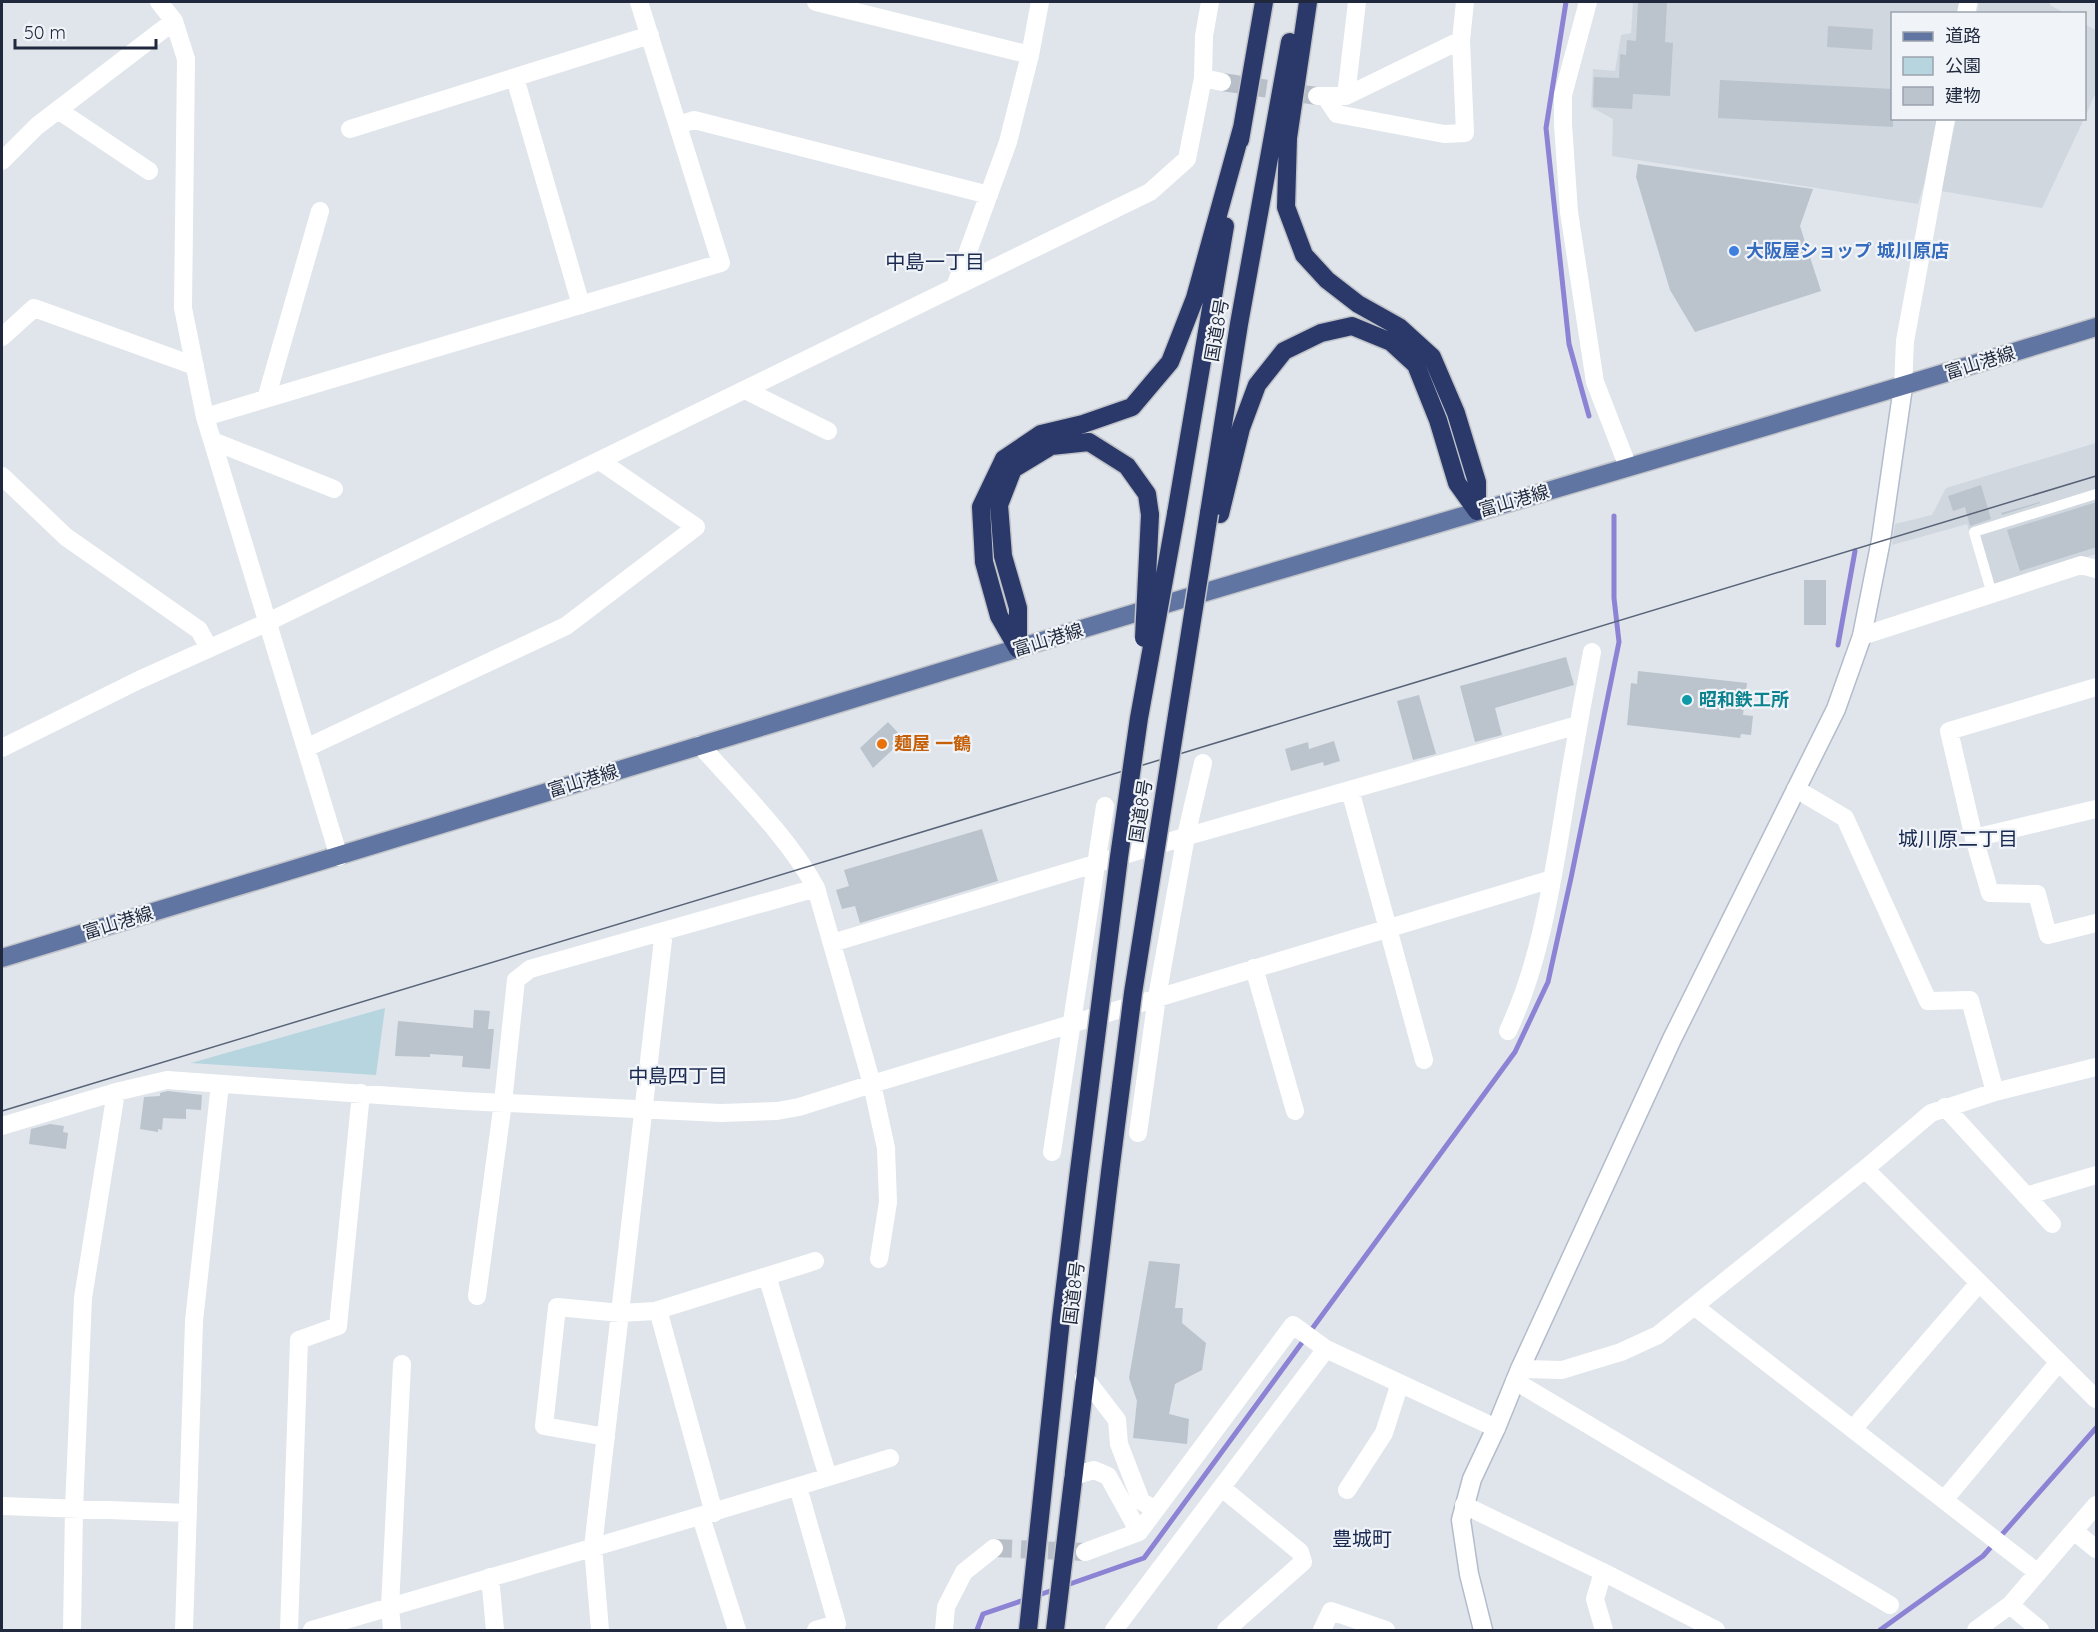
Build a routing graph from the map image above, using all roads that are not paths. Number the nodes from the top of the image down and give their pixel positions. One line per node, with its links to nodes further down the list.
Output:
1 (639, 2): 12 (street)
2 (816, 2): 14 (street)
3 (1040, 2): 14 (street)
4 (1210, 2): 16 (street)
5 (1264, 2): 22 (highway, 国道8号)
6 (1297, 2): 45 (highway, 国道8号)
7 (1308, 2): 44 (highway)
8 (1357, 2): 18 (street)
9 (1466, 2): 13 (street)
10 (1588, 2): 40 (street)
11 (170, 10): 19 (street); 32 (street)
12 (650, 35): 15 (street); 21 (street)
13 (1461, 40): 18 (street); 18 (street)
14 (1030, 55): 26 (street)
15 (515, 78): 23 (street); 29 (street)
16 (1203, 78): 17 (street); 28 (street)
17 (1222, 82)
18 (1346, 96)
19 (58, 110): 24 (street); 25 (street)
20 (1947, 120): 33 (street)
21 (678, 125): 26 (street); 29 (street)
22 (1242, 128): 51 (highway); 54 (highway, 国道8号, bridge)
23 (350, 129)
24 (2, 160)
25 (149, 171)
26 (989, 195): 28 (street)
27 (320, 211): 35 (street)
28 (956, 287): 34 (street)
29 (581, 305): 35 (street)
30 (2097, 327): 33 (main road, 富山港線)
31 (2, 337): 32 (street)
32 (195, 366): 36 (street)
33 (1903, 387): 40 (main road, 富山港線); 49 (street)
34 (744, 390): 37 (street); 39 (street)
35 (266, 399): 36 (street)
36 (205, 417): 38 (street)
37 (828, 431)
38 (213, 441): 42 (street); 48 (street)
39 (600, 461): 48 (street); 58 (street)
40 (1628, 468): 44 (main road, 富山港線)
41 (2, 476): 50 (street)
42 (334, 489)
43 (2097, 494): 47 (lane)
44 (1478, 511): 45 (highway); 51 (main road, 富山港線)
45 (1214, 515): 109 (highway, 国道8号, bridge)
46 (2097, 569): 47 (street)
47 (1992, 594): 49 (street)
48 (268, 622): 50 (street); 58 (street)
49 (1862, 636): 60 (street)
50 (209, 648): 57 (street)
51 (1018, 648): 54 (highway, bridge); 56 (main road, 富山港線)
52 (1592, 652): 55 (street)
53 (2097, 687): 65 (street)
54 (1139, 718): 151 (highway, 国道8号, bridge)
55 (1578, 725): 61 (street); 68 (street)
56 (700, 745): 66 (main road, 富山港線); 69 (street)
57 (2, 748)
58 (306, 748): 66 (street)
59 (1203, 762): 64 (street)
60 (1796, 789): 84 (street); 108 (street)
61 (1350, 790): 64 (street); 71 (street)
62 (1105, 806): 67 (street)
63 (2097, 809): 65 (street)
64 (1186, 836): 67 (street); 76 (street)
65 (1974, 838): 70 (street)
66 (339, 857): 74 (main road, 富山港線)
67 (1096, 862): 73 (street); 77 (street)
68 (1552, 879): 71 (street); 78 (street)
69 (816, 888): 72 (street); 73 (street)
70 (2097, 923)
71 (1388, 928): 75 (street); 79 (street)
72 (664, 931): 86 (street); 88 (street)
73 (832, 943): 82 (street)
74 (2, 958)
75 (1254, 968): 76 (street); 89 (street)
76 (1156, 997): 77 (street); 91 (street)
77 (1072, 1023): 82 (street); 92 (street)
78 (1508, 1031)
79 (1424, 1060)
80 (2097, 1067): 84 (street)
81 (220, 1084): 83 (street); 85 (street); 127 (street)
82 (872, 1084): 88 (street); 97 (street)
83 (116, 1092): 90 (street); 125 (street)
84 (1995, 1092): 87 (street)
85 (361, 1093): 86 (street); 143 (street)
86 (503, 1102): 88 (street); 101 (street)
87 (1945, 1107): 93 (street); 95 (street)
88 (645, 1108): 104 (street)
89 (1295, 1111)
90 (2, 1126)
91 (1138, 1133)
92 (1052, 1152)
93 (1864, 1169): 100 (street); 102 (street)
94 (2097, 1175): 95 (street)
95 (2026, 1196): 96 (street)
96 (2052, 1224)
97 (879, 1259)
98 (815, 1261): 99 (street)
99 (767, 1276): 103 (street); 117 (street)
100 (1979, 1283): 106 (street); 113 (street)
101 (477, 1296)
102 (1694, 1306): 108 (street); 113 (street)
103 (658, 1310): 104 (street); 128 (street)
104 (621, 1313): 114 (street); 114 (street)
105 (1326, 1349): 110 (street); 119 (street); 126 (street)
106 (2059, 1362): 111 (street); 121 (street)
107 (402, 1365): 140 (street)
108 (1518, 1375): 112 (street); 138 (street)
109 (1084, 1377): 116 (highway, 国道8号); 126 (street)
110 (1400, 1383): 112 (street); 120 (street)
111 (2097, 1399)
112 (1496, 1428): 122 (street)
113 (1853, 1429): 121 (street)
114 (606, 1437): 131 (street)
115 (890, 1458): 117 (street)
116 (1073, 1476): 130 (street); 152 (highway, 国道8号)
117 (828, 1478): 118 (street)
118 (798, 1487): 128 (street); 149 (street)
119 (1222, 1488): 153 (street); 154 (street)
120 (1347, 1490)
121 (1944, 1500): 136 (street)
122 (1464, 1505): 135 (street); 157 (street)
123 (2097, 1505): 129 (street)
124 (2, 1506): 125 (street)
125 (74, 1508): 127 (street); 141 (street)
126 (1155, 1510): 130 (street)
127 (188, 1513): 142 (street)
128 (708, 1515): 131 (street); 148 (street)
129 (2074, 1531): 133 (street); 136 (street)
130 (1139, 1532): 134 (street)
131 (593, 1548): 137 (street); 147 (street)
132 (994, 1548): 150 (street)
133 (2097, 1549)
134 (1085, 1552)
135 (1603, 1572): 158 (street); 159 (street)
136 (2038, 1573): 139 (street)
137 (490, 1577): 140 (street); 146 (street)
138 (1890, 1605)
139 (2010, 1605): 160 (street); 161 (street)
140 (390, 1607): 144 (street); 145 (street)
141 (72, 1630)
142 (184, 1630)
143 (289, 1630)
144 (312, 1630)
145 (392, 1630)
146 (495, 1630)
147 (600, 1630)
148 (737, 1630)
149 (816, 1630)
150 (944, 1630)
151 (1028, 1630)
152 (1055, 1630)
153 (1114, 1630)
154 (1226, 1630)
155 (1322, 1630): 156 (street)
156 (1386, 1630)
157 (1483, 1630)
158 (1604, 1630)
159 (1716, 1630)
160 (1976, 1630)
161 (2040, 1630)

